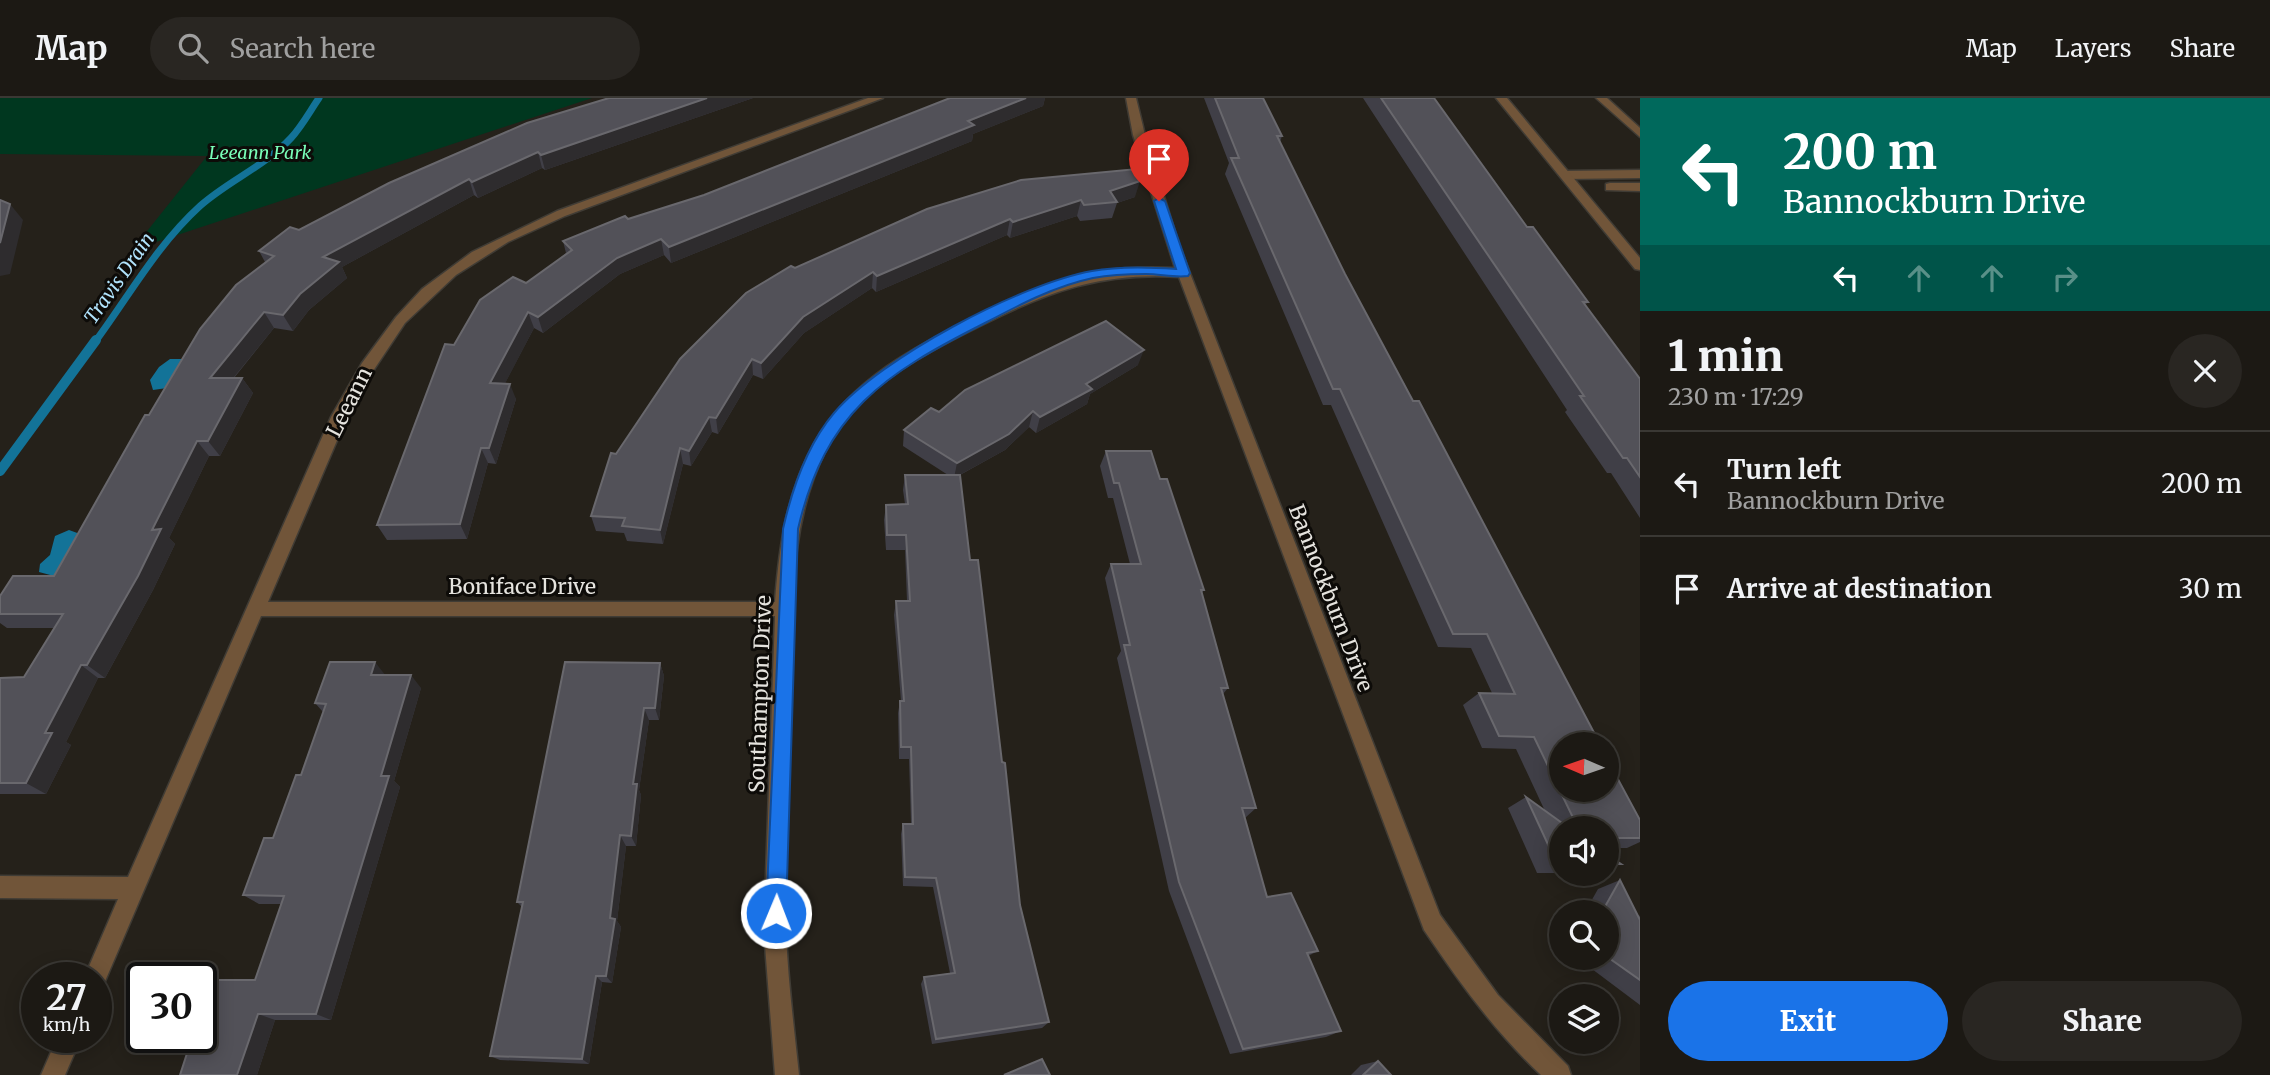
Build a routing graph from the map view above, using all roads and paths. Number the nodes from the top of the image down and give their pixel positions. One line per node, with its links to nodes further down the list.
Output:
1 (878, 98): 12 (street, Leeann)
2 (1131, 98): 11 (street, Bannockburn Drive)
3 (1501, 98): 7 (street)
4 (1601, 98): 5 (street)
5 (1640, 134)
6 (1640, 174): 7 (street)
7 (1565, 175): 8 (street)
8 (1575, 187): 9 (street); 10 (street)
9 (1640, 187)
10 (1640, 266)
11 (1184, 273): 13 (street, Southampton Drive); 20 (street, Bannockburn Drive)
12 (258, 609): 13 (street, Boniface Drive); 15 (street, Leeann)
13 (785, 609): 19 (street, Southampton Drive)
14 (0, 887): 15 (street)
15 (134, 888): 16 (street, Leeann)
16 (102, 962)
17 (63, 1053): 18 (street)
18 (53, 1075)
19 (787, 1075)
20 (1559, 1075)

